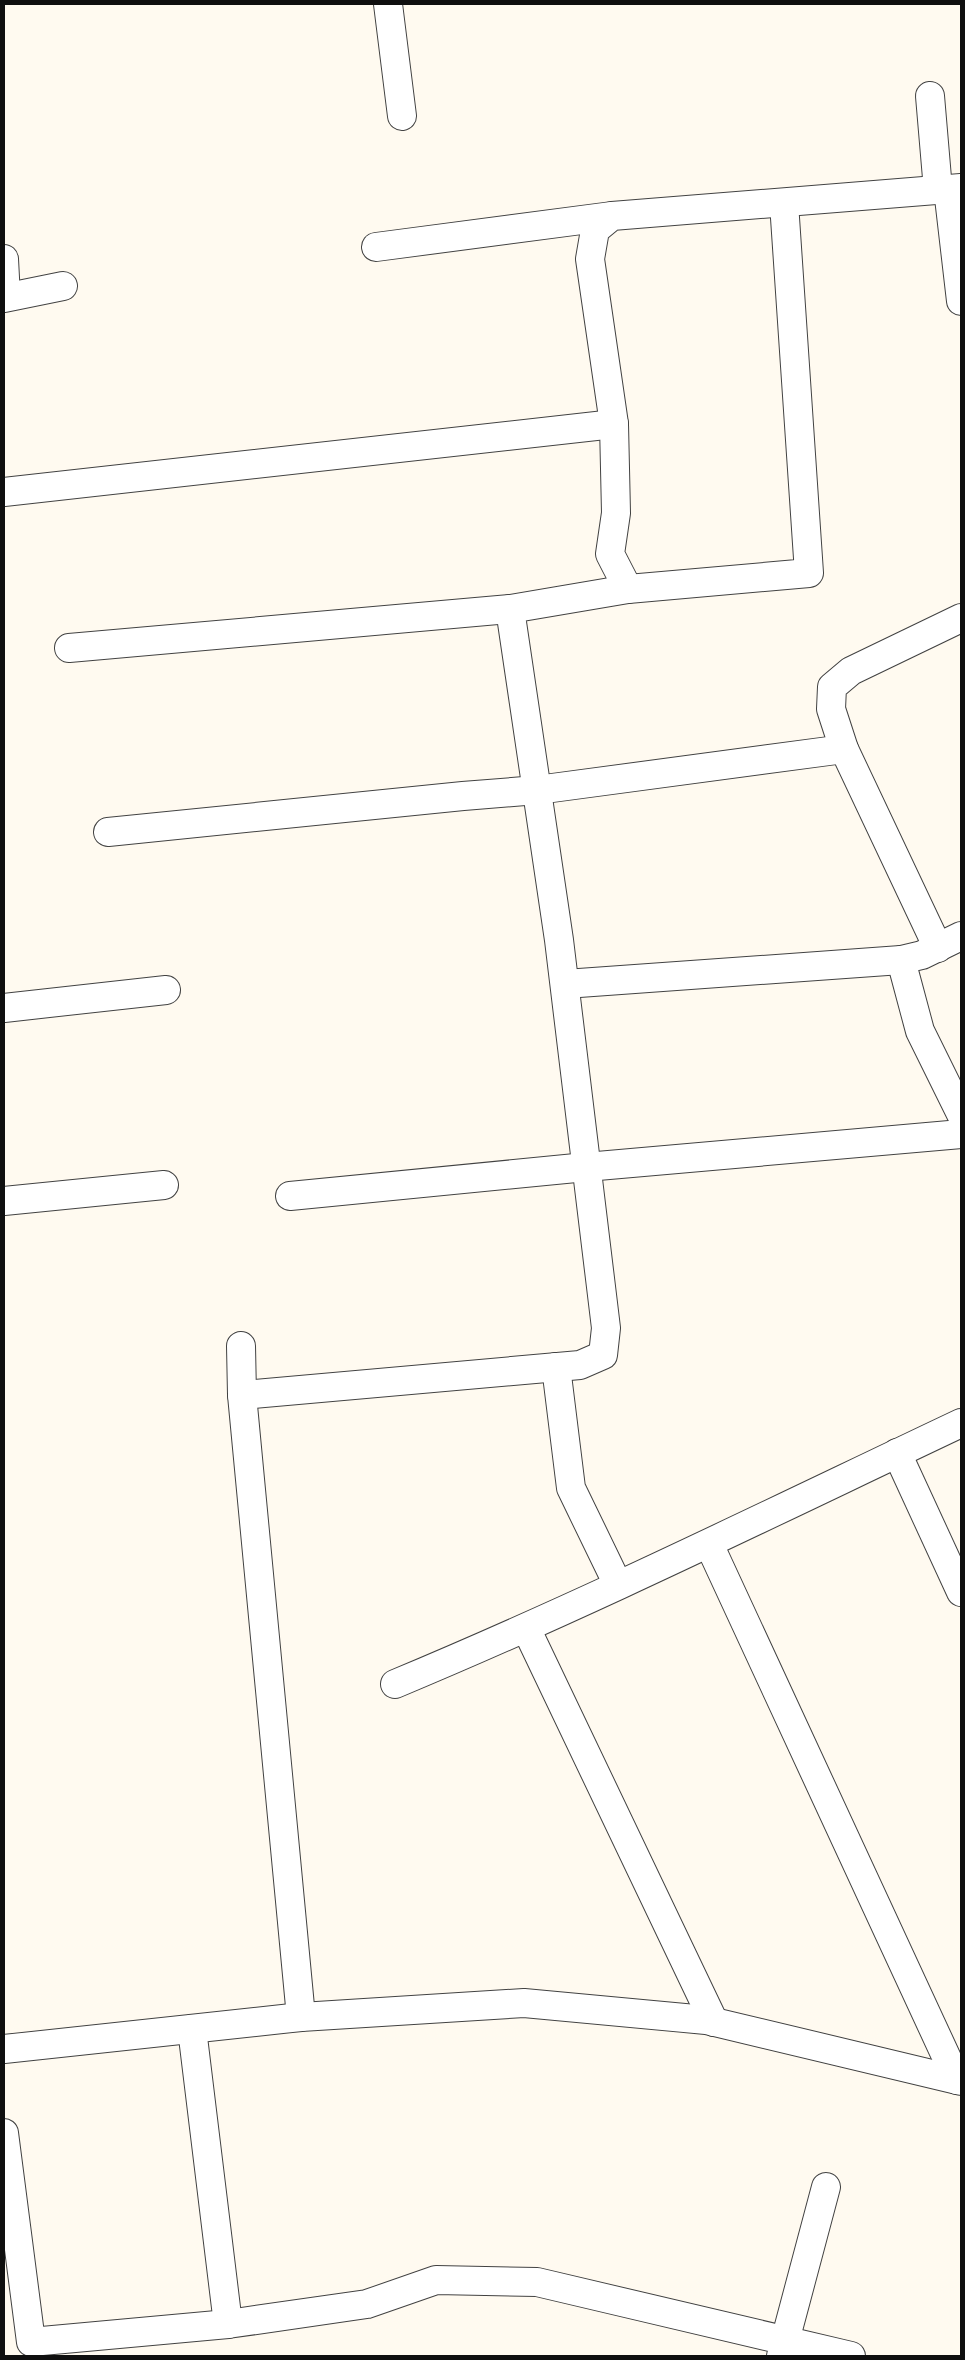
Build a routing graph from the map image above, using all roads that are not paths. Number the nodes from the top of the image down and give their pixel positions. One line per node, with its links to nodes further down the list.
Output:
1 (388, 4): 3 (street)
2 (930, 96): 4 (street)
3 (402, 116)
4 (949, 189): 5 (street); 11 (street)
5 (784, 203): 6 (street); 14 (street)
6 (612, 216): 7 (street); 12 (street)
7 (376, 247)
8 (4, 259): 10 (street)
9 (63, 286): 10 (street)
10 (5, 297)
11 (961, 301)
12 (614, 424): 13 (street); 14 (street)
13 (4, 492)
14 (628, 589): 15 (street)
15 (510, 609): 17 (street); 19 (street)
16 (960, 622): 18 (street)
17 (69, 648)
18 (844, 749): 19 (street); 21 (street)
19 (537, 790): 20 (street); 23 (street)
20 (108, 832)
21 (949, 942): 22 (street)
22 (901, 960): 23 (street); 26 (street)
23 (565, 984): 28 (street)
24 (166, 990): 25 (street)
25 (4, 1008)
26 (961, 1114)
27 (961, 1134): 28 (street)
28 (586, 1166): 30 (street); 33 (street)
29 (164, 1185): 31 (street)
30 (290, 1196)
31 (4, 1201)
32 (241, 1346): 34 (street)
33 (556, 1367): 34 (street); 38 (street)
34 (242, 1395): 42 (street)
35 (961, 1423): 36 (street)
36 (897, 1453): 37 (street); 39 (street)
37 (709, 1544): 38 (street); 46 (street)
38 (618, 1586): 40 (street)
39 (961, 1592)
40 (526, 1628): 41 (street); 43 (street)
41 (395, 1684)
42 (301, 2017): 43 (street); 44 (street)
43 (714, 2022): 46 (street)
44 (192, 2029): 45 (street); 49 (street)
45 (4, 2049)
46 (959, 2081)
47 (4, 2133): 49 (street)
48 (826, 2187): 50 (street)
49 (228, 2324): 50 (street)
50 (783, 2348): 51 (street)
51 (851, 2356)

